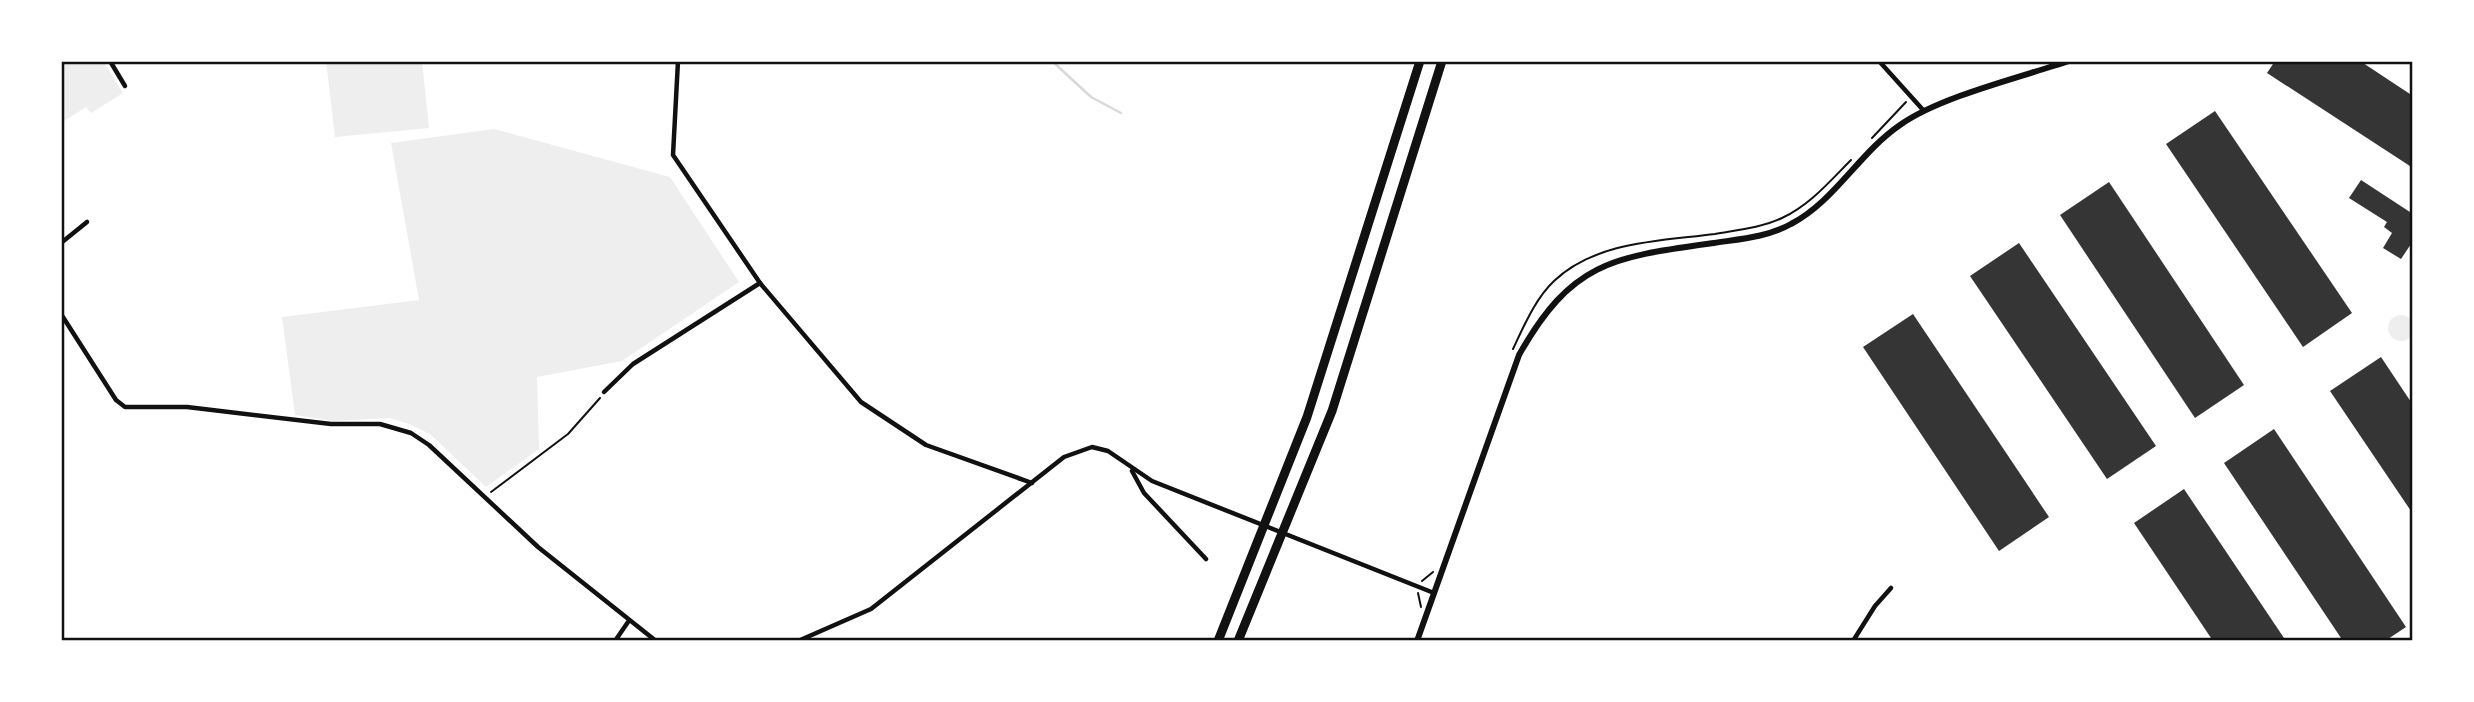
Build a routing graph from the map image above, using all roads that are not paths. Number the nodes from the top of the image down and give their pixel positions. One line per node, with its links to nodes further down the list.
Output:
1 (110, 61): 9 (street)
2 (678, 61): 13 (street)
3 (1224, 61): 4 (street)
4 (1245, 61)
5 (1420, 61): 25 (highway)
6 (1442, 61): 26 (highway)
7 (1879, 61): 10 (street)
8 (2069, 61): 10 (main road)
9 (125, 86)
10 (1924, 111): 20 (main road)
11 (87, 222): 12 (street)
12 (61, 243)
13 (761, 283): 15 (street); 17 (street)
14 (61, 314): 21 (street)
15 (604, 392)
16 (1132, 470): 17 (street); 18 (street); 20 (street)
17 (1032, 483): 24 (street)
18 (1206, 559)
19 (1891, 588): 28 (street)
20 (1434, 593): 27 (main road)
21 (628, 622): 22 (street); 23 (street)
22 (615, 641)
23 (656, 641)
24 (798, 641)
25 (1218, 641)
26 (1238, 641)
27 (1417, 641)
28 (1853, 641)

